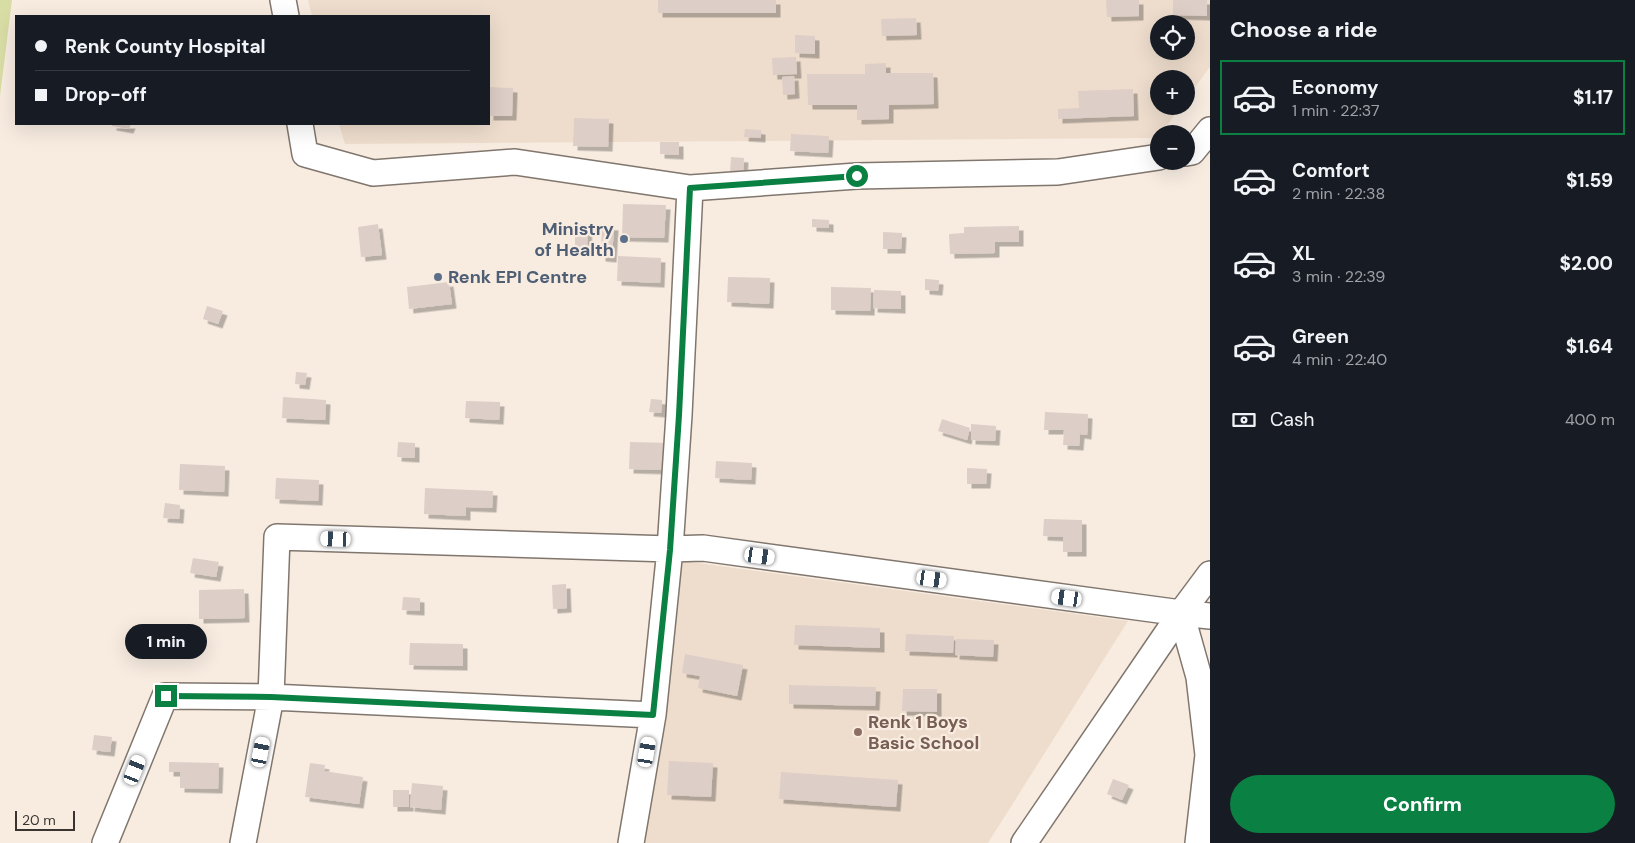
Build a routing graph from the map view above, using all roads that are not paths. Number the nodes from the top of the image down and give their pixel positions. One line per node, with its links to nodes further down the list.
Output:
1 (283, 0): 2 (street)
2 (286, 15)
3 (300, 125): 7 (street)
4 (1210, 130): 5 (street)
5 (1195, 148)
6 (1150, 158): 7 (street)
7 (690, 188): 8 (street)
8 (670, 550): 10 (street); 12 (street); 13 (street)
9 (1210, 574): 10 (street)
10 (1182, 613): 11 (street); 17 (street); 18 (street)
11 (1210, 616)
12 (271, 697): 13 (street); 14 (street); 15 (street)
13 (653, 715): 16 (street)
14 (105, 843)
15 (243, 843)
16 (631, 843)
17 (1024, 843)
18 (1198, 843)

